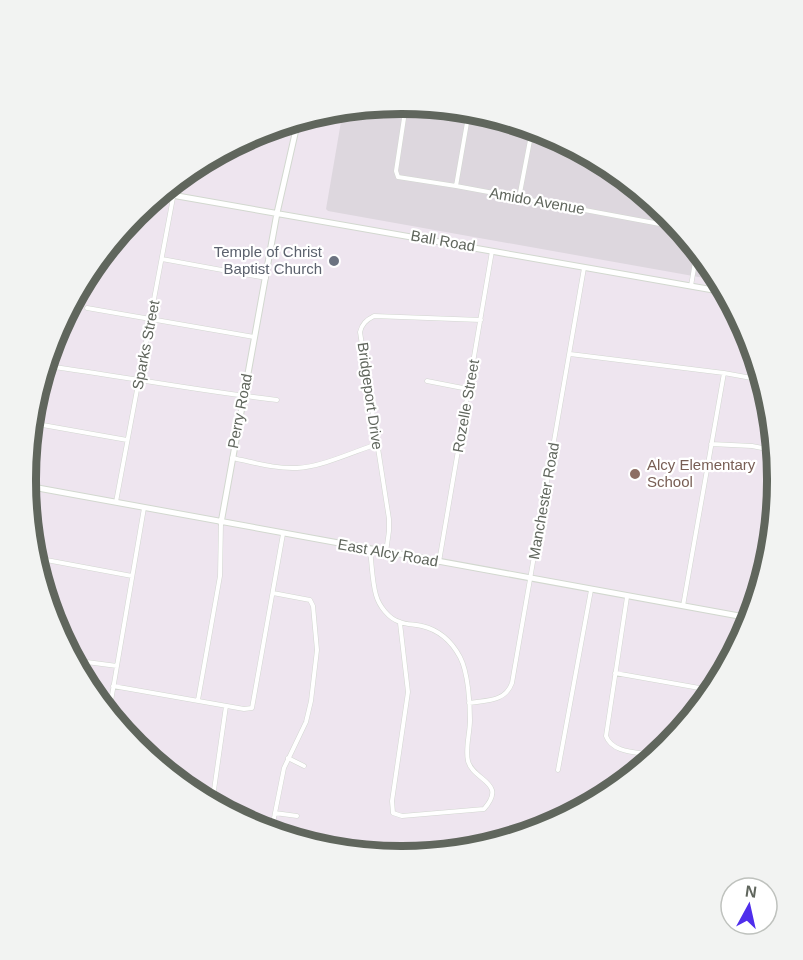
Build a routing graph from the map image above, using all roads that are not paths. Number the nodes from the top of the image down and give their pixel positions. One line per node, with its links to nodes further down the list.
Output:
1 (405, 114): 5 (street, Amido Avenue)
2 (467, 121): 5 (street)
3 (294, 131): 8 (street, Perry Road)
4 (530, 138): 7 (street)
5 (456, 186): 7 (street, Amido Avenue)
6 (174, 195): 8 (street, Ball Road); 11 (street, Sparks Street)
7 (519, 198): 9 (street, Amido Avenue)
8 (277, 213): 10 (street, Ball Road); 14 (street, Perry Road)
9 (662, 224)
10 (492, 250): 13 (street, Ball Road); 19 (street, Rozelle Street)
11 (162, 259): 14 (street); 18 (street, Sparks Street)
12 (695, 263): 15 (street)
13 (585, 267): 15 (street, Ball Road); 21 (street, Manchester Road)
14 (266, 278): 20 (street, Perry Road)
15 (691, 286): 16 (street, Ball Road)
16 (713, 290)
17 (87, 308): 18 (street)
18 (152, 320): 20 (street); 25 (street, Sparks Street)
19 (481, 320): 27 (street, Rozelle Street); 32 (street, Bridgeport Drive)
20 (255, 337): 28 (street, Perry Road)
21 (570, 354): 23 (street); 46 (street, Manchester Road)
22 (54, 367): 25 (street)
23 (724, 373): 24 (street); 33 (street)
24 (753, 378)
25 (138, 380): 28 (street); 31 (street, Sparks Street)
26 (428, 381): 27 (street)
27 (468, 388): 44 (street, Rozelle Street)
28 (243, 396): 29 (street); 35 (street, Perry Road)
29 (277, 400)
30 (40, 425): 31 (street)
31 (127, 440): 37 (street, Sparks Street)
32 (377, 444): 35 (street); 42 (street, Bridgeport Drive)
33 (711, 444): 34 (street); 50 (street)
34 (765, 449)
35 (232, 458): 39 (street, Perry Road)
36 (36, 488): 37 (street, East Alcy Road)
37 (116, 502): 38 (street, East Alcy Road)
38 (144, 508): 39 (street, East Alcy Road); 45 (street)
39 (220, 523): 40 (street, East Alcy Road); 58 (street, Perry Road)
40 (284, 534): 41 (street, East Alcy Road); 48 (street)
41 (370, 550): 42 (street, East Alcy Road); 52 (street)
42 (386, 552): 44 (street, East Alcy Road)
43 (45, 560): 45 (street)
44 (439, 562): 46 (street, East Alcy Road)
45 (132, 576): 54 (street)
46 (530, 579): 47 (street, East Alcy Road); 60 (street, Manchester Road)
47 (591, 590): 49 (street, East Alcy Road); 65 (street)
48 (273, 593): 61 (street); 63 (street)
49 (627, 597): 50 (street, East Alcy Road); 55 (street)
50 (683, 606): 51 (street, East Alcy Road)
51 (740, 616)
52 (400, 623): 60 (street); 60 (street)
53 (84, 662): 54 (street)
54 (117, 666): 56 (street)
55 (615, 673): 57 (street); 62 (street)
56 (113, 687): 58 (street); 59 (street)
57 (701, 688)
58 (198, 700): 61 (street)
59 (111, 701)
60 (468, 703)
61 (226, 706): 66 (street)
62 (644, 753)
63 (288, 758): 64 (street); 67 (street)
64 (304, 766)
65 (558, 770)
66 (213, 794)
67 (275, 813): 68 (street); 69 (street)
68 (297, 816)
69 (272, 822)

